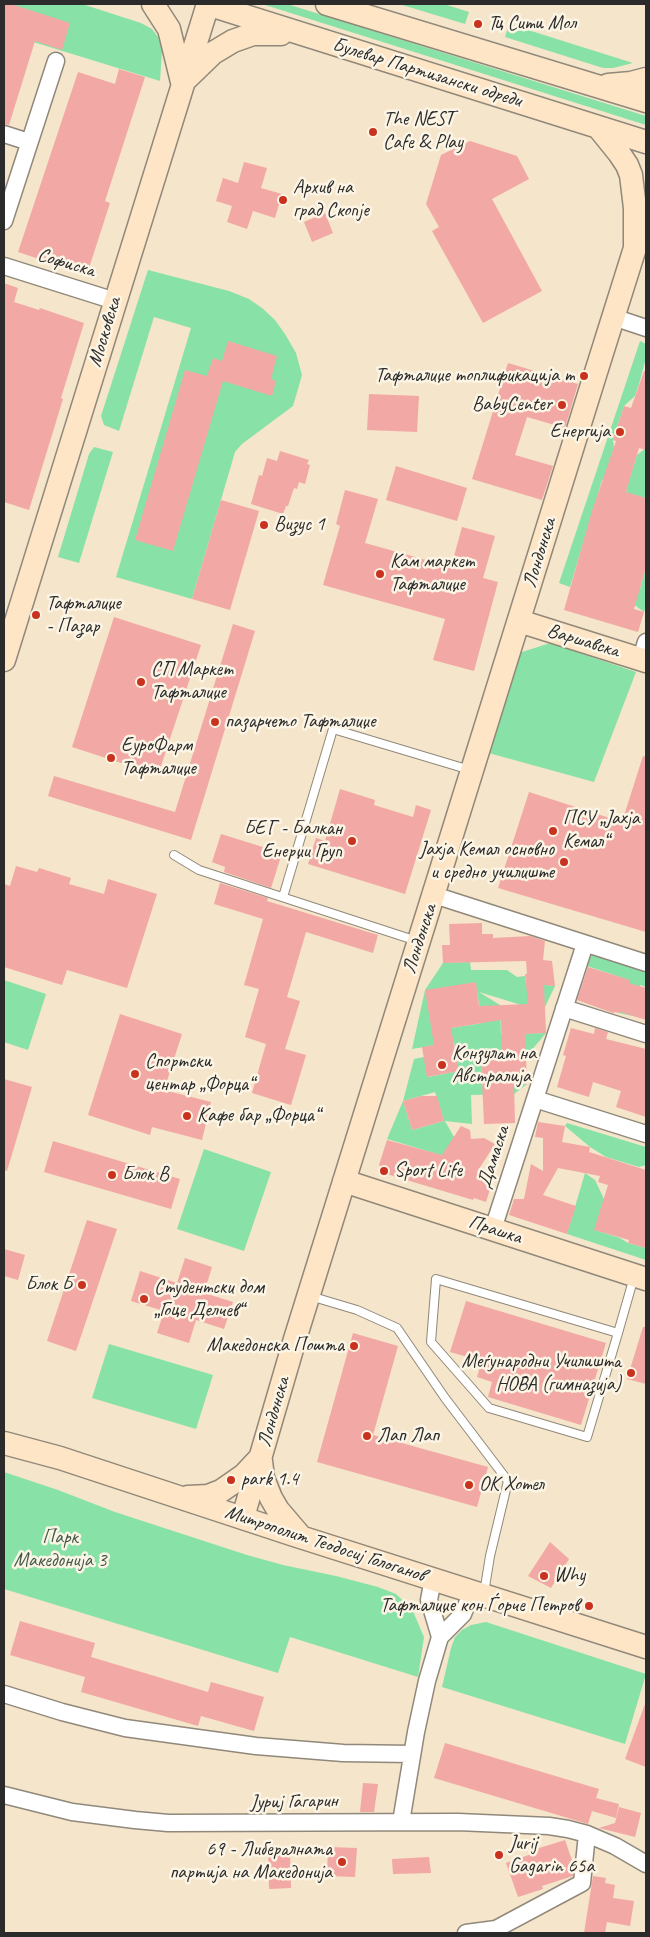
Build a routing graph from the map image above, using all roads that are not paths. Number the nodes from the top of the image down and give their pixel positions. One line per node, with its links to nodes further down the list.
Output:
1 (153, 4): 7 (street)
2 (207, 4): 4 (street, Булевар Партизански одреди); 7 (street, Московска)
3 (327, 4): 8 (street, Булевар Партизански одреди)
4 (311, 37): 7 (street); 10 (street, Булевар Партизански одреди)
5 (56, 61): 12 (street)
6 (646, 79): 8 (street)
7 (182, 84): 17 (street, Московска)
8 (597, 86): 9 (street, Булевар Партизански одреди)
9 (646, 101)
10 (598, 126): 13 (street, Булевар Партизански одреди); 15 (street, Лондонска)
11 (4, 134): 12 (street)
12 (29, 142): 14 (street)
13 (646, 142)
14 (4, 221)
15 (640, 238): 18 (street, Лондонска)
16 (4, 266): 17 (street, Софиска)
17 (115, 301): 22 (street, Московска)
18 (613, 317): 19 (street); 20 (street, Лондонска)
19 (646, 328)
20 (519, 621): 21 (street, Варшавска); 23 (street, Лондонска)
21 (644, 654)
22 (4, 660)
23 (472, 771): 25 (street, Лондонска); 26 (lane)
24 (174, 855): 26 (lane)
25 (434, 895): 27 (street, Лондонска); 28 (street)
26 (283, 897): 27 (lane)
27 (419, 942): 34 (street, Лондонска)
28 (585, 944): 29 (street); 30 (street, Дамаска)
29 (646, 963)
30 (564, 1008): 31 (street); 32 (street, Дамаска)
31 (646, 1034)
32 (535, 1099): 33 (street); 35 (street, Дамаска)
33 (646, 1134)
34 (344, 1181): 35 (street, Прашка); 37 (street, Лондонска)
35 (493, 1229): 36 (street, Прашка)
36 (640, 1277): 38 (lane)
37 (309, 1296): 40 (street, Лондонска); 45 (lane)
38 (618, 1333): 38 (lane)
39 (4, 1443): 41 (street, Митрополит Теодосиј Гологанов)
40 (261, 1454): 41 (street); 42 (street, Лондонска); 43 (street)
41 (180, 1496): 42 (street, Митрополит Теодосиј Гологанов)
42 (243, 1517): 43 (street, Митрополит Теодосиј Гологанов)
43 (302, 1538): 44 (street, Митрополит Теодосиј Гологанов)
44 (433, 1579): 45 (street, Митрополит Теодосиј Гологанов); 46 (street)
45 (477, 1593): 46 (street); 47 (street, Митрополит Теодосиј Гологанов)
46 (440, 1637): 49 (street)
47 (646, 1647)
48 (4, 1694): 49 (street)
49 (412, 1754): 51 (street)
50 (4, 1795): 51 (street, Јуриј Гагарин)
51 (401, 1822): 52 (street, Јуриј Гагарин)
52 (587, 1834): 53 (street, Јуриј Гагарин); 54 (street)
53 (646, 1864)
54 (466, 1933)

